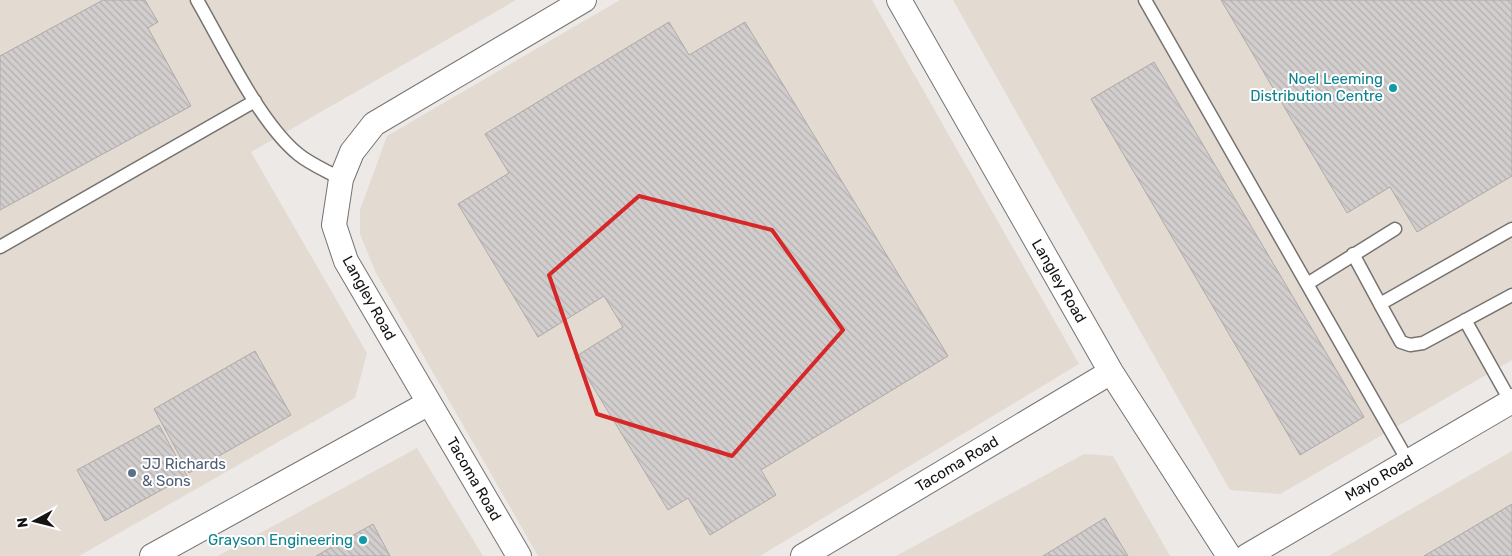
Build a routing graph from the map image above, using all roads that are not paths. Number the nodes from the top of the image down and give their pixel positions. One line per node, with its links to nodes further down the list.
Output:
1 (197, 0): 5 (lane)
2 (584, 0): 6 (street, Langley Road)
3 (899, 0): 15 (street, Langley Road)
4 (1145, 0): 11 (lane)
5 (255, 101): 6 (lane); 9 (lane)
6 (341, 179): 17 (street, Langley Road)
7 (1395, 229): 10 (lane)
8 (1512, 229): 13 (lane)
9 (0, 247)
10 (1354, 254): 11 (lane); 13 (lane)
11 (1307, 284): 18 (lane)
12 (1512, 294): 14 (lane)
13 (1380, 304): 14 (lane)
14 (1465, 320): 16 (lane)
15 (1111, 372): 21 (street, Tacoma Road); 22 (street, Langley Road)
16 (1511, 401): 18 (street, Mayo Road)
17 (429, 403): 19 (street); 20 (street, Tacoma Road)
18 (1408, 462): 23 (street, Mayo Road)
19 (152, 556)
20 (519, 556)
21 (803, 556)
22 (1229, 556)
23 (1247, 556)

